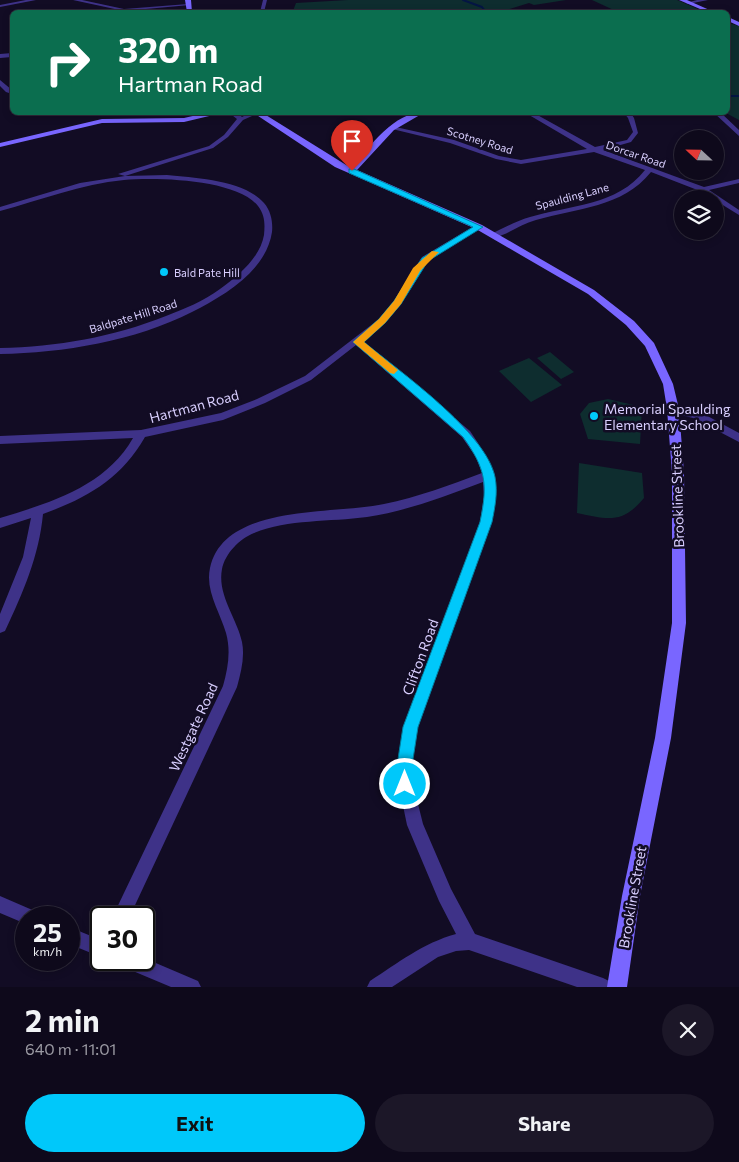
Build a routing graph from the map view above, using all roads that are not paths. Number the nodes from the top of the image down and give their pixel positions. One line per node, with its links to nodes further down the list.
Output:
1 (34, 0): 7 (street)
2 (75, 0): 8 (street)
3 (706, 0): 4 (street)
4 (685, 1): 11 (main road)
5 (188, 3): 10 (street)
6 (128, 5): 9 (street)
7 (0, 6)
8 (121, 10)
9 (126, 10)
10 (134, 10)
11 (706, 10)
12 (0, 82): 13 (street)
13 (10, 92)
14 (208, 115): 25 (main road)
15 (234, 115): 22 (street)
16 (252, 115): 22 (street, Baldpate Hill Road)
17 (259, 115): 29 (main road, Brookline Street)
18 (416, 115): 23 (main road)
19 (532, 115): 26 (street, Dorcar Road)
20 (628, 115): 26 (street, Scotney Road)
21 (719, 115): 24 (street)
22 (241, 120): 27 (street, Baldpate Hill Road)
23 (391, 128): 26 (street, Scotney Road); 29 (main road)
24 (739, 134)
25 (0, 145)
26 (593, 149): 28 (street, Dorcar Road)
27 (149, 166): 30 (street); 32 (street, Baldpate Hill Road)
28 (649, 170): 33 (street, Dorcar Road); 37 (street, Spaulding Lane)
29 (352, 171): 36 (main road, Brookline Street)
30 (151, 178): 32 (street, Baldpate Hill Road); 39 (street, Baldpate Hill Road)
31 (739, 181): 33 (street)
32 (73, 187): 34 (street, Baldpate Hill Road)
33 (703, 189): 35 (street, Dorcar Road)
34 (0, 209)
35 (739, 213)
36 (479, 227): 37 (main road, Brookline Street); 38 (street, Hartman Road)
37 (494, 236): 40 (main road, Brookline Street)
38 (358, 342): 41 (street, Hartman Road); 44 (street, Clifton Road)
39 (0, 351)
40 (674, 409): 42 (street); 56 (main road, Brookline Street)
41 (141, 434): 43 (street); 45 (street, Hartman Road)
42 (739, 438)
43 (0, 440)
44 (489, 475): 49 (street, Westgate Road); 51 (street, Clifton Road)
45 (37, 512): 46 (street, Hartman Road); 47 (street)
46 (0, 522)
47 (0, 627)
48 (0, 904): 50 (street)
49 (126, 906)
50 (15, 911)
51 (469, 940): 54 (street); 55 (street)
52 (153, 971): 53 (street)
53 (192, 987)
54 (376, 987)
55 (603, 987)
56 (617, 987)

